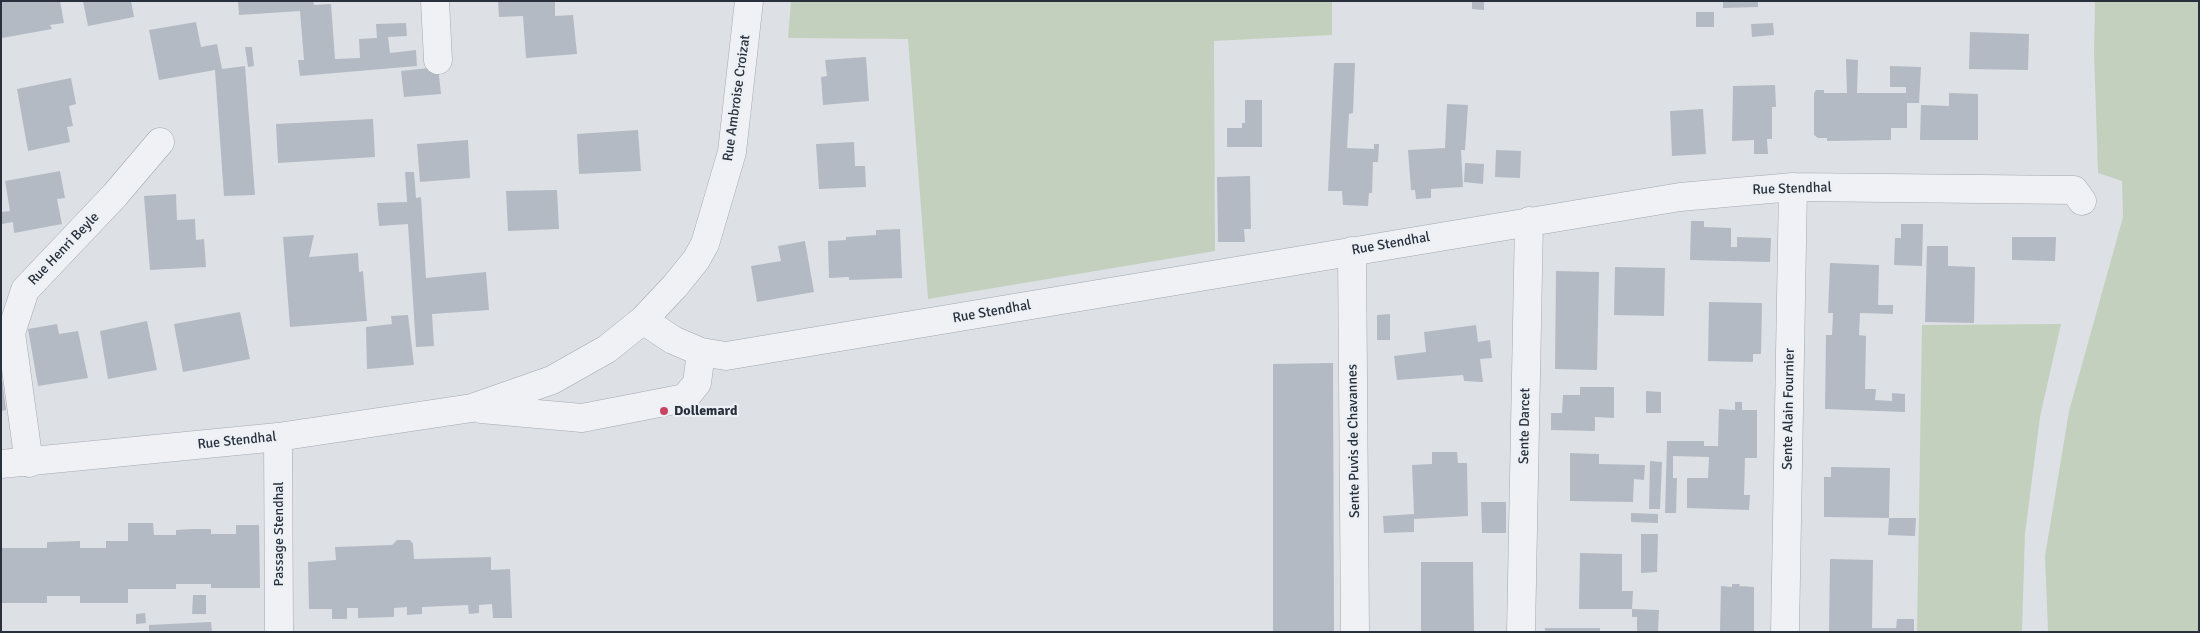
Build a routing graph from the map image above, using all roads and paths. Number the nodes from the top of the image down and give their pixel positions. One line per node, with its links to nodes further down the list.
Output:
1 (435, 1): 3 (street)
2 (748, 1): 9 (street, Rue Ambroise Croizat)
3 (438, 60)
4 (160, 142): 13 (street, Rue Henri Beyle)
5 (1793, 187): 6 (street, Rue Stendhal); 7 (street, Rue Stendhal); 18 (street, Sente Alain Fournier)
6 (2082, 201)
7 (1529, 221): 8 (street, Rue Stendhal); 17 (street, Sente Darcet)
8 (1352, 251): 10 (street, Rue Stendhal); 16 (street, Sente Puvis de Chavannes)
9 (643, 320): 10 (street, Rue Stendhal); 11 (street, Rue Stendhal)
10 (701, 352): 11 (street, Rue Stendhal)
11 (472, 408): 12 (street, Rue Stendhal)
12 (278, 436): 13 (street, Rue Stendhal); 15 (street, Passage Stendhal)
13 (30, 463): 14 (street, Rue Stendhal)
14 (1, 464)
15 (278, 632)
16 (1356, 632)
17 (1521, 632)
18 (1785, 632)

